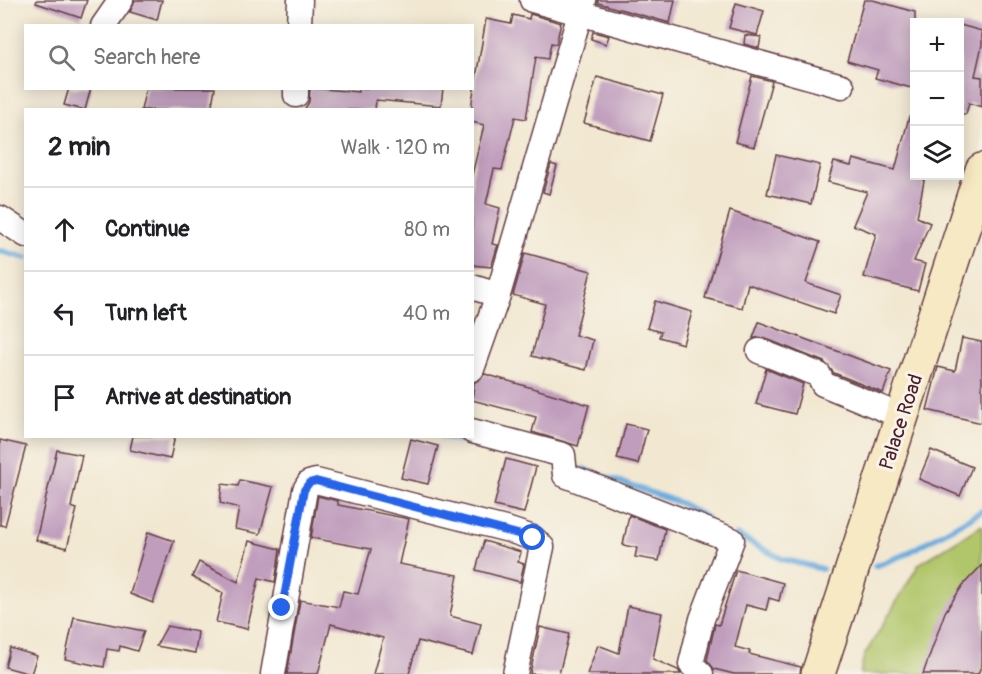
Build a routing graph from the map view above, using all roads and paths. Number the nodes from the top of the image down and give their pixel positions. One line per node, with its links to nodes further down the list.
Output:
1 (121, 0): 5 (street)
2 (300, 0): 6 (street)
3 (532, 0): 4 (street)
4 (582, 7): 7 (street); 12 (street)
5 (104, 24)
6 (299, 24)
7 (842, 86)
8 (982, 170): 15 (main road, Palace Road)
9 (0, 218): 10 (street)
10 (24, 234)
11 (474, 287): 12 (street)
12 (498, 295): 14 (street)
13 (759, 351): 15 (street)
14 (474, 363)
15 (903, 417): 20 (main road, Palace Road)
16 (474, 432): 19 (street)
17 (273, 674): 18 (street)
18 (515, 674)
19 (701, 674)
20 (818, 674)

